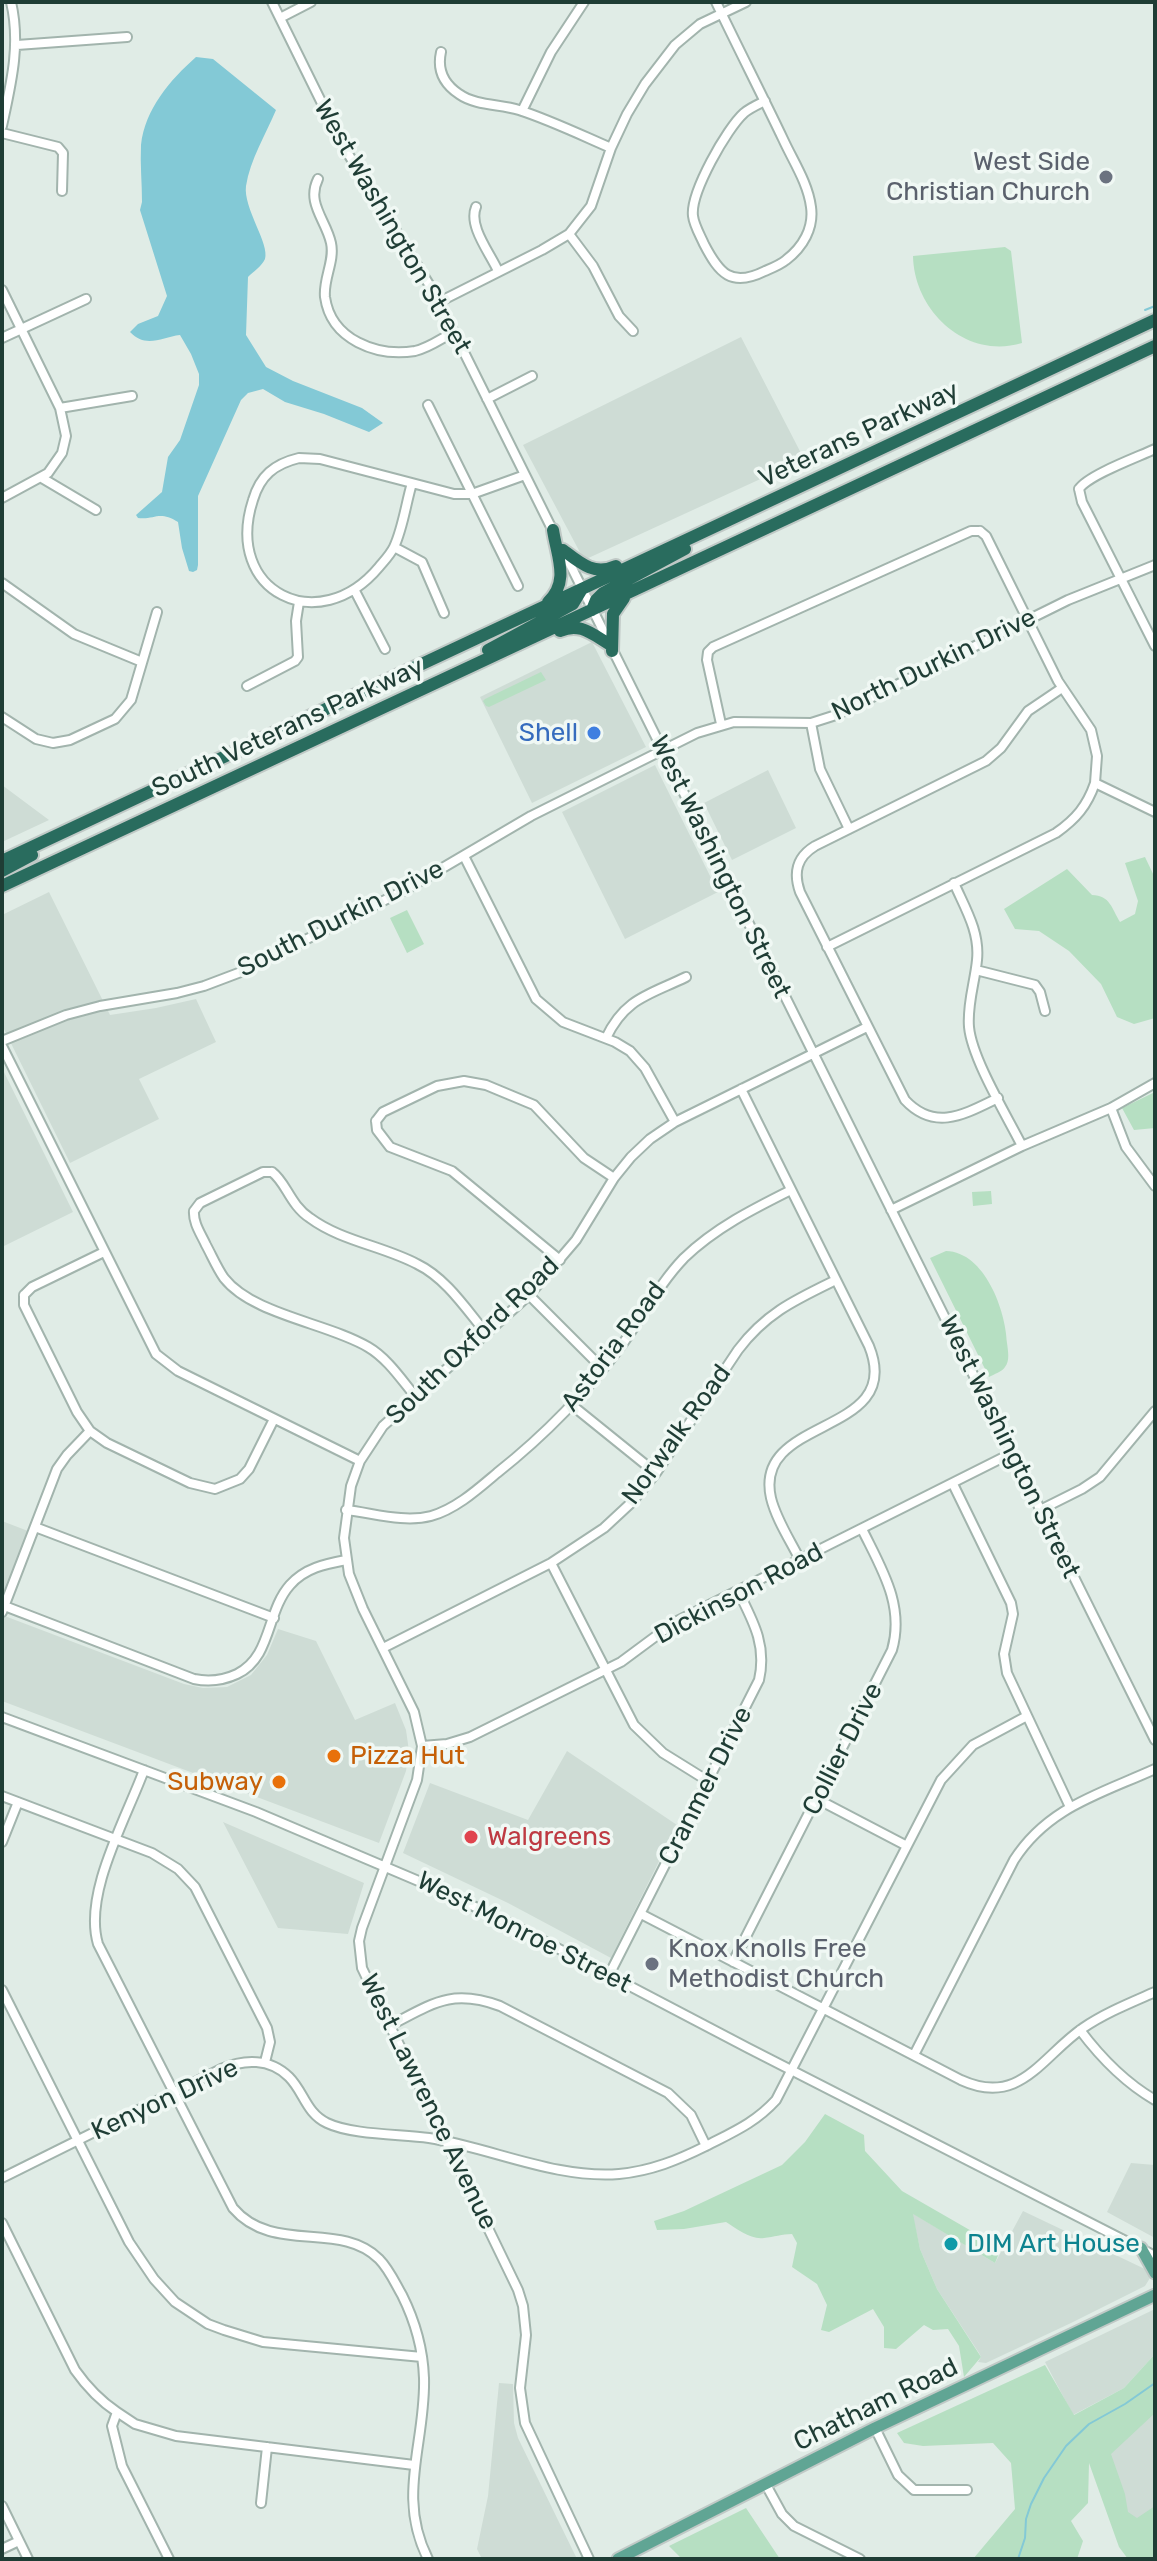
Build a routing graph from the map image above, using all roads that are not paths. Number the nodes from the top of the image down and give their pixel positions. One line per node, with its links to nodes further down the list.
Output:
1 (11, 2): 10 (street)
2 (272, 2): 8 (street, West Washington Street)
3 (311, 2): 8 (street)
4 (584, 2): 13 (street)
5 (716, 2): 7 (street)
6 (746, 2): 7 (street)
7 (722, 13): 12 (street); 16 (street)
8 (280, 18): 24 (street, West Washington Street)
9 (127, 37): 10 (street)
10 (17, 45): 14 (street)
11 (441, 52): 13 (street)
12 (765, 101): 12 (street)
13 (522, 111): 16 (street)
14 (2, 126)
15 (2, 133): 18 (street)
16 (611, 148): 20 (street)
17 (318, 179): 28 (street)
18 (62, 191)
19 (476, 207): 21 (street)
20 (569, 234): 21 (street); 27 (street)
21 (498, 271): 24 (street)
22 (2, 290): 26 (street)
23 (86, 299): 26 (street)
24 (439, 302): 28 (street, West Washington Street)
25 (1155, 320): 43 (highway, Veterans Parkway)
26 (21, 329): 29 (street); 35 (street)
27 (633, 331)
28 (454, 332): 33 (street, West Washington Street)
29 (2, 338)
30 (1155, 346): 53 (highway, Veterans Parkway)
31 (532, 376): 33 (street)
32 (132, 396): 35 (street)
33 (487, 399): 37 (street, West Washington Street)
34 (428, 405): 40 (street)
35 (60, 408): 38 (street)
36 (1155, 449): 49 (street)
37 (525, 475): 40 (street); 44 (street, West Washington Street)
38 (42, 478): 41 (street); 42 (street)
39 (412, 483): 40 (street); 46 (street); 55 (street)
40 (472, 494): 51 (street)
41 (2, 498)
42 (96, 510)
43 (746, 512): 45 (highway, Veterans Parkway); 57 (highway)
44 (553, 530): 47 (street, West Washington Street); 56 (highway)
45 (690, 539): 47 (highway); 52 (highway, Veterans Parkway)
46 (394, 547): 54 (street); 59 (street)
47 (563, 550): 52 (street, West Washington Street)
48 (1155, 565): 49 (street, North Durkin Drive)
49 (1122, 580): 60 (street, North Durkin Drive); 61 (street)
50 (2, 583): 64 (street)
51 (518, 586)
52 (582, 589): 56 (highway, South Veterans Parkway); 57 (street, West Washington Street); 68 (highway)
53 (632, 590): 57 (highway, Veterans Parkway); 62 (highway)
54 (355, 591): 55 (street); 63 (street)
55 (299, 602): 66 (street)
56 (543, 607): 75 (highway, South Veterans Parkway)
57 (592, 610): 62 (street, West Washington Street); 65 (highway, South Veterans Parkway)
58 (157, 612): 64 (street)
59 (444, 613)
60 (1028, 620): 67 (street); 70 (street, North Durkin Drive); 71 (street)
61 (1155, 646)
62 (610, 648): 65 (highway); 72 (street, West Washington Street)
63 (385, 649)
64 (142, 662): 69 (street)
65 (475, 664): 68 (highway, South Veterans Parkway)
66 (247, 686)
67 (1062, 688): 73 (street); 76 (street)
68 (398, 700): 83 (highway, South Veterans Parkway)
69 (2, 717)
70 (811, 723): 71 (street, North Durkin Drive); 76 (street)
71 (721, 724): 72 (street, North Durkin Drive)
72 (662, 750): 79 (street, South Durkin Drive); 91 (street, West Washington Street)
73 (1095, 783): 74 (street); 82 (street)
74 (1155, 812)
75 (103, 813): 77 (highway, South Veterans Parkway); 81 (highway)
76 (849, 829): 84 (street)
77 (39, 843): 78 (highway); 80 (highway, South Veterans Parkway)
78 (2, 854)
79 (464, 856): 89 (street); 90 (street, South Durkin Drive)
80 (2, 861)
81 (2, 871)
82 (954, 883): 84 (street); 85 (street)
83 (2, 886)
84 (827, 947): 88 (street)
85 (976, 970): 87 (street); 94 (street)
86 (686, 977): 89 (street)
87 (1045, 1011)
88 (867, 1027): 91 (street, South Oxford Road); 94 (street)
89 (606, 1038): 96 (street)
90 (2, 1044): 102 (street)
91 (813, 1053): 93 (street, South Oxford Road); 101 (street, West Washington Street)
92 (1155, 1083): 95 (street)
93 (741, 1089): 96 (street, South Oxford Road); 100 (street)
94 (998, 1098): 97 (street)
95 (1111, 1108): 97 (street); 99 (street)
96 (675, 1122): 98 (street, South Oxford Road)
97 (1022, 1146): 101 (street)
98 (614, 1178): 103 (street, South Oxford Road); 103 (street)
99 (1155, 1186)
100 (791, 1190): 104 (street); 107 (street, Astoria Road)
101 (891, 1210): 113 (street, West Washington Street)
102 (104, 1252): 111 (street); 112 (street)
103 (560, 1260): 105 (street, South Oxford Road)
104 (836, 1280): 115 (street, Norwalk Road); 122 (street)
105 (529, 1295): 106 (street, South Oxford Road); 107 (street)
106 (486, 1333): 108 (street, South Oxford Road); 108 (street)
107 (603, 1369): 109 (street, Astoria Road)
108 (415, 1396): 114 (street, South Oxford Road)
109 (573, 1406): 115 (street); 117 (street, Astoria Road)
110 (1155, 1411): 118 (street)
111 (274, 1419): 112 (street); 114 (street)
112 (90, 1431): 119 (street)
113 (1012, 1453): 116 (street, Dickinson Road); 118 (street, West Washington Street)
114 (360, 1461): 117 (street, West Lawrence Avenue)
115 (656, 1473): 123 (street, Norwalk Road)
116 (953, 1484): 120 (street, Dickinson Road); 129 (street)
117 (346, 1510): 121 (street, West Lawrence Avenue)
118 (1040, 1510): 131 (street, West Washington Street)
119 (35, 1527): 125 (street); 126 (street)
120 (862, 1529): 122 (street, Dickinson Road); 137 (street, Collier Drive)
121 (346, 1560): 126 (street); 127 (street, West Lawrence Avenue)
122 (800, 1560): 124 (street, Dickinson Road)
123 (551, 1563): 127 (street, Norwalk Road); 128 (street)
124 (738, 1591): 128 (street, Dickinson Road); 135 (street, Cranmer Drive)
125 (3, 1608): 126 (street)
126 (274, 1618)
127 (383, 1648): 132 (street, West Lawrence Avenue)
128 (605, 1671): 132 (street, Dickinson Road); 135 (street)
129 (1027, 1716): 139 (street); 142 (street, Kenyon Drive)
130 (2, 1717): 134 (street, West Monroe Street)
131 (1155, 1740)
132 (422, 1746): 143 (street, West Lawrence Avenue)
133 (1155, 1769): 139 (street)
134 (144, 1770): 140 (street); 143 (street, West Monroe Street)
135 (708, 1781): 144 (street, Cranmer Drive)
136 (2, 1796): 138 (street)
137 (817, 1799): 142 (street); 145 (street, Collier Drive)
138 (18, 1802): 140 (street); 141 (street)
139 (1070, 1807): 152 (street)
140 (117, 1840): 153 (street); 155 (street)
141 (2, 1842)
142 (907, 1846): 149 (street, Kenyon Drive)
143 (385, 1865): 146 (street, West Monroe Street); 150 (street, West Lawrence Avenue)
144 (641, 1914): 145 (street); 146 (street, Cranmer Drive)
145 (733, 1962): 149 (street)
146 (609, 1975): 154 (street, West Monroe Street)
147 (2, 1990): 157 (street)
148 (1155, 1992): 151 (street)
149 (824, 2009): 152 (street); 154 (street, Kenyon Drive)
150 (389, 2026): 158 (street, West Lawrence Avenue); 159 (street)
151 (1080, 2030): 152 (street); 156 (street)
152 (914, 2055)
153 (265, 2062): 155 (street, Kenyon Drive); 158 (street, Kenyon Drive)
154 (792, 2071): 159 (street, Kenyon Drive); 162 (street, West Monroe Street)
155 (173, 2092): 157 (street, Kenyon Drive); 168 (street)
156 (1155, 2100)
157 (78, 2140): 160 (street, Kenyon Drive); 168 (street)
158 (446, 2142): 159 (street, Kenyon Drive); 182 (street, West Lawrence Avenue)
159 (706, 2146)
160 (2, 2178)
161 (2, 2223): 169 (street)
162 (1141, 2248): 163 (street, West Monroe Street); 164 (main road)
163 (1155, 2256)
164 (1155, 2273)
165 (1155, 2282): 167 (main road)
166 (1155, 2295): 167 (main road, Chatham Road)
167 (1134, 2306): 170 (main road, Chatham Road)
168 (422, 2357): 172 (street)
169 (117, 2412): 171 (street); 180 (street)
170 (875, 2428): 173 (main road, Chatham Road); 174 (street)
171 (267, 2447): 172 (street); 175 (street)
172 (414, 2465): 181 (street)
173 (765, 2483): 183 (main road, Chatham Road); 184 (street)
174 (967, 2490)
175 (261, 2503)
176 (2, 2506): 177 (street)
177 (19, 2541): 178 (street); 179 (street)
178 (2, 2549)
179 (28, 2559)
180 (169, 2559)
181 (428, 2559)
182 (589, 2559)
183 (618, 2559)
184 (860, 2559)

